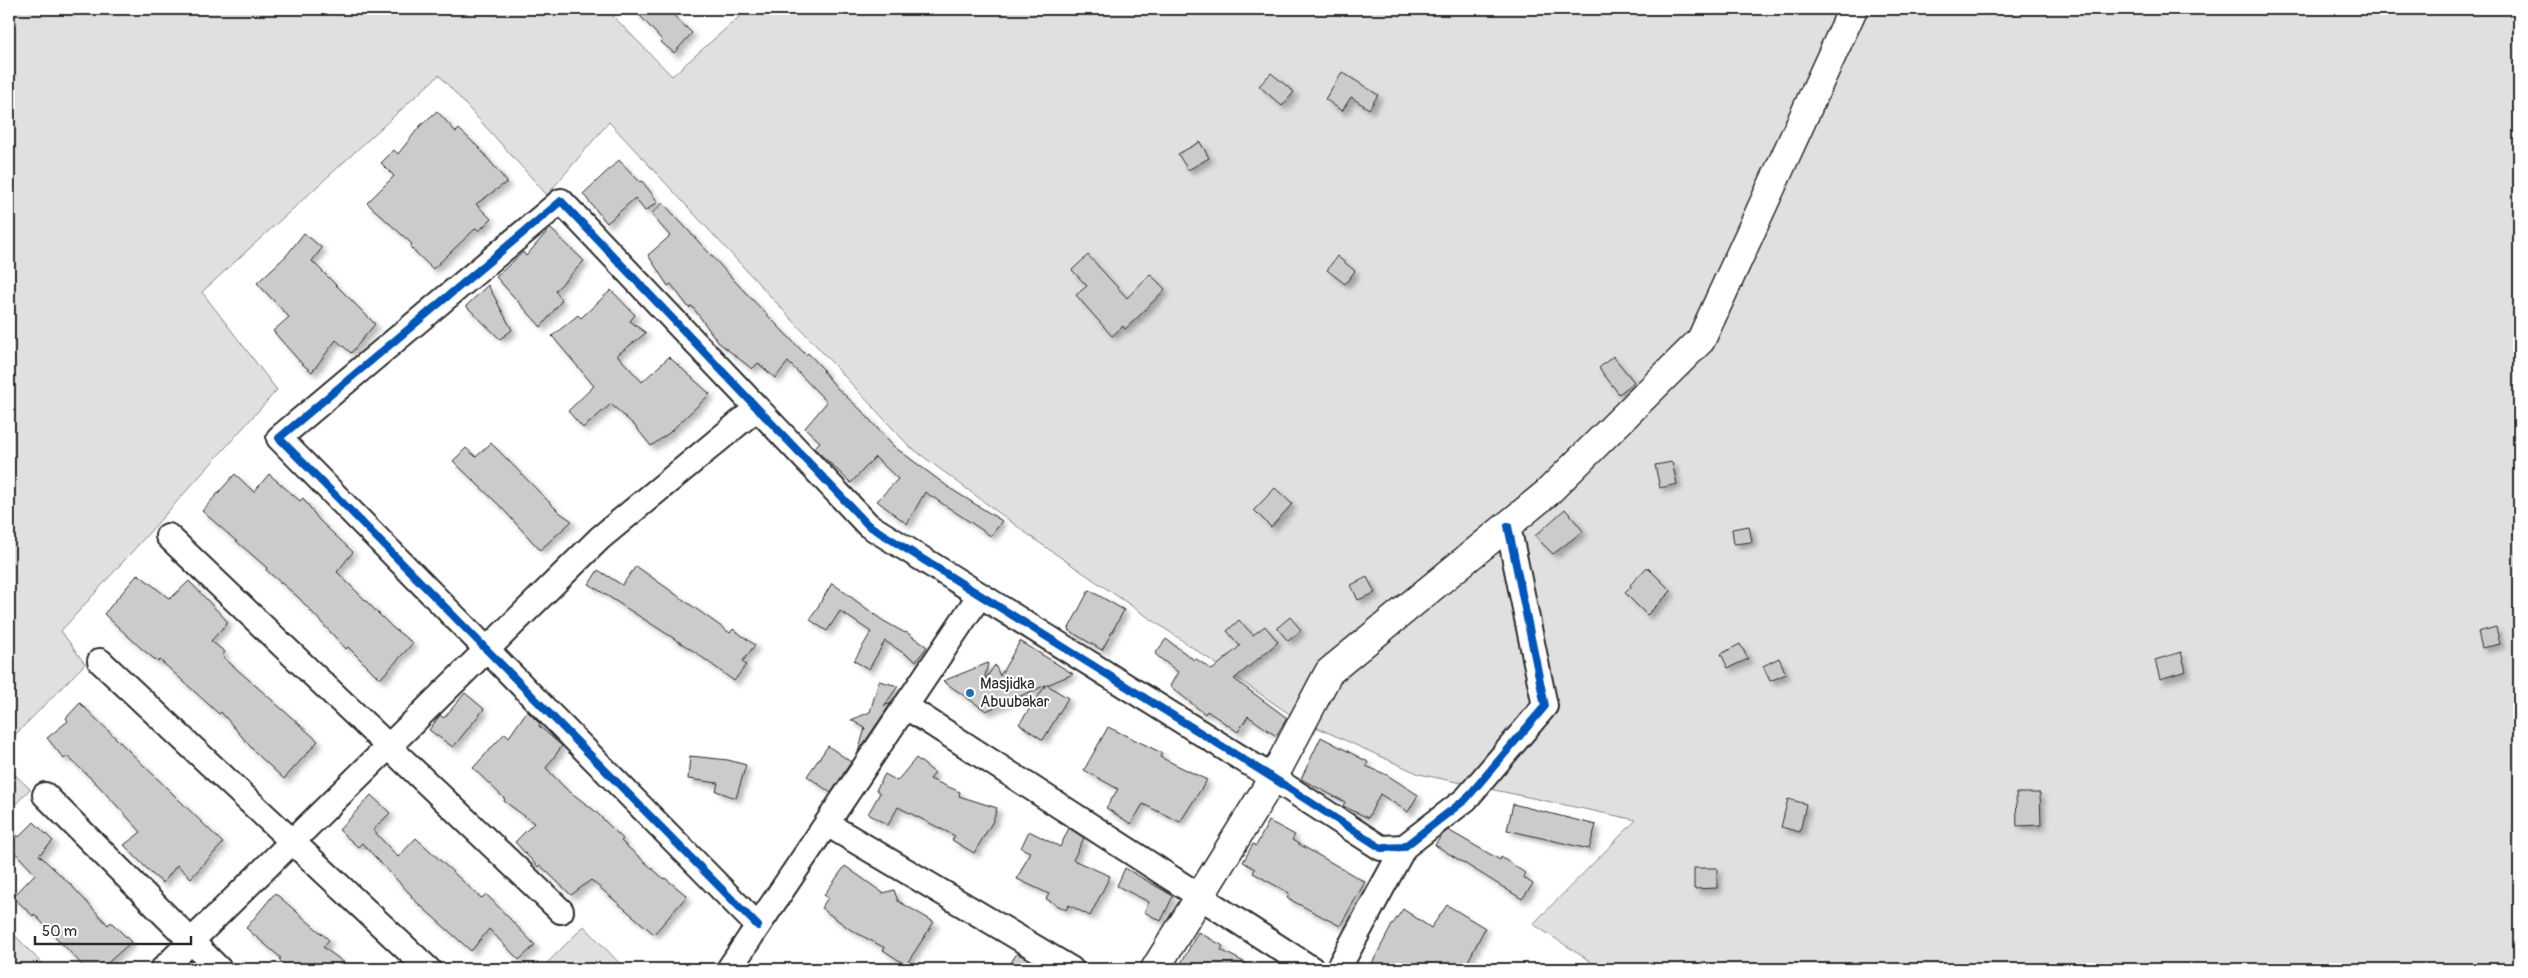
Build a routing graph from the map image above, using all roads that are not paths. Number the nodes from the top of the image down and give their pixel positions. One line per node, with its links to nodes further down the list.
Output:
1 (1853, 9): 3 (street)
2 (757, 408): 5 (street); 6 (street); 6 (street)
3 (1508, 526): 10 (street); 14 (street)
4 (168, 536): 9 (street)
5 (980, 595): 8 (street); 10 (street)
6 (487, 650): 9 (street); 17 (street)
7 (100, 661): 13 (street)
8 (905, 706): 12 (street); 15 (street)
9 (389, 746): 13 (street); 16 (street)
10 (1273, 778): 14 (street); 15 (street)
11 (45, 795): 18 (street)
12 (827, 824): 17 (street); 23 (street)
13 (292, 842): 18 (street); 21 (street)
14 (1404, 847): 26 (street)
15 (1200, 896): 24 (street); 25 (street)
16 (562, 911)
17 (758, 926): 22 (street)
18 (191, 942): 19 (street); 20 (street)
19 (163, 969)
20 (218, 969)
21 (428, 969)
22 (729, 969)
23 (1071, 969)
24 (1155, 969)
25 (1312, 969)
26 (1338, 969)

